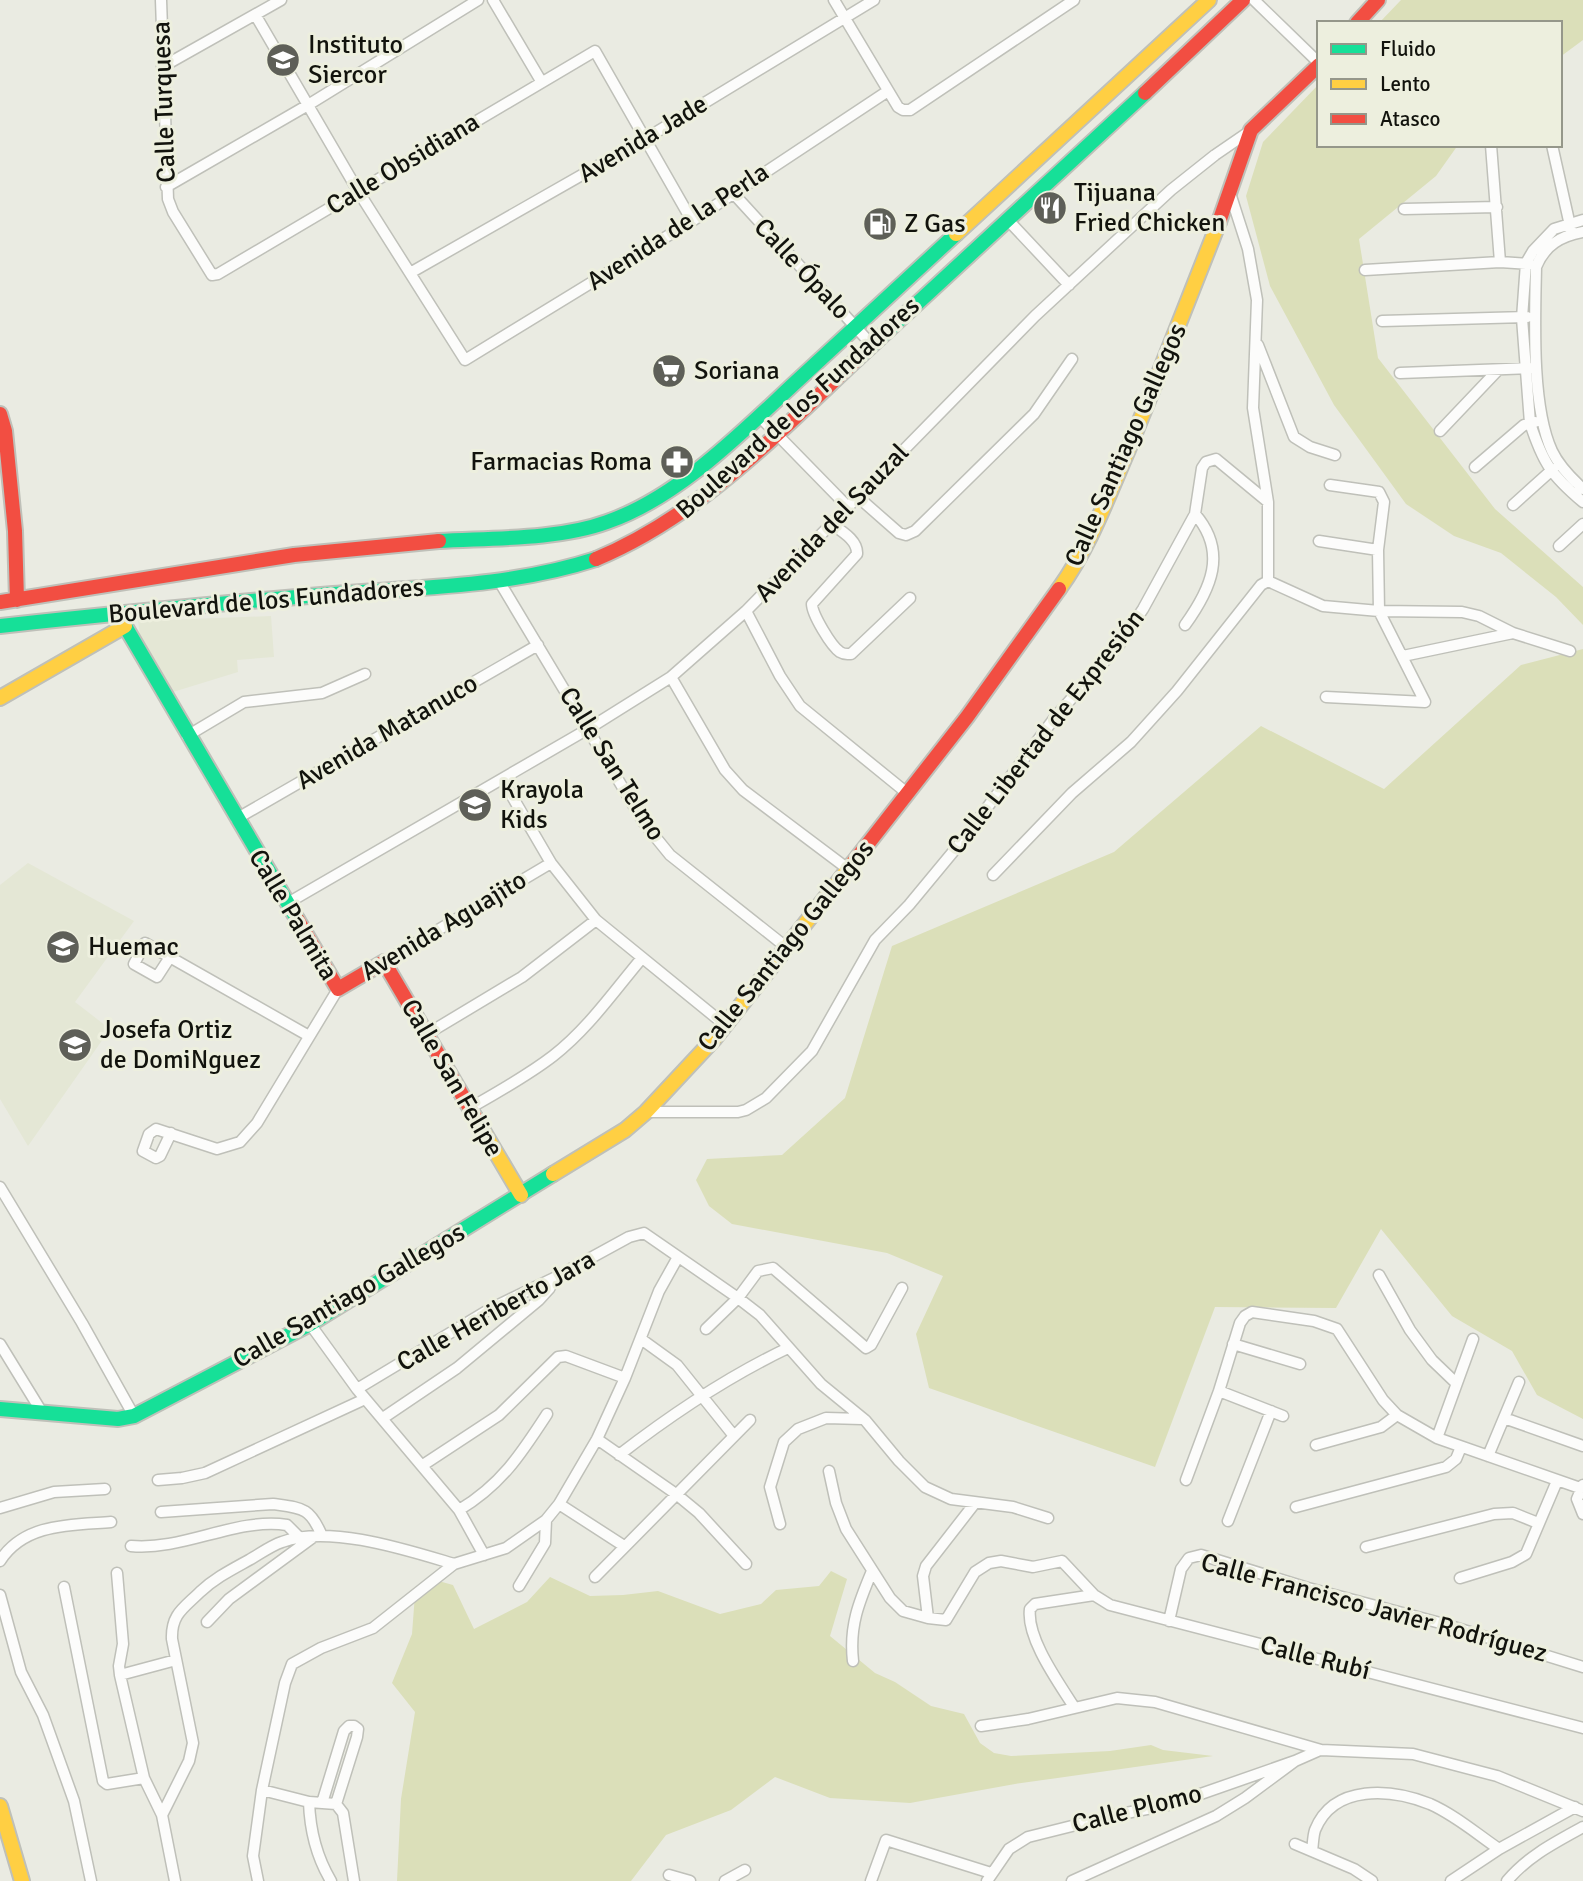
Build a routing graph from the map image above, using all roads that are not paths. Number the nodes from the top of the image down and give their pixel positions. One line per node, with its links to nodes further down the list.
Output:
1 (161, 0): 17 (street, Calle Turquesa)
2 (281, 0): 12 (street)
3 (478, 0): 20 (street)
4 (493, 0): 18 (street)
5 (834, 0): 13 (street)
6 (874, 0): 13 (street, Avenida Jade)
7 (1074, 0): 19 (street)
8 (1209, 0): 45 (main road, Boulevard de los Fundadores)
9 (1242, 0): 31 (main road, Boulevard de los Fundadores)
10 (1254, 0): 15 (street)
11 (1378, 0): 14 (main road)
12 (256, 16): 17 (street); 20 (street)
13 (844, 18): 19 (street); 22 (street, Avenida Jade)
14 (1359, 21)
15 (1317, 62)
16 (1317, 66): 21 (main road, Avenida del Sauzal)
17 (162, 68): 25 (street, Calle Turquesa)
18 (541, 81): 22 (street, Calle Obsidiana); 26 (street, Calle Obsidiana)
19 (888, 91): 27 (street, Avenida de la Perla)
20 (308, 105): 25 (street); 26 (street)
21 (1251, 130): 28 (main road, Calle Santiago Gallegos); 41 (street, Avenida del Sauzal)
22 (645, 139): 33 (street); 39 (street, Avenida Jade)
23 (1492, 147): 29 (street)
24 (1553, 147): 34 (street)
25 (166, 187): 40 (street, Calle Turquesa)
26 (358, 191): 39 (street); 40 (street, Calle Obsidiana)
27 (733, 193): 33 (street, Avenida de la Perla); 45 (street, Calle Ópalo)
28 (1230, 193): 46 (street); 97 (main road, Calle Santiago Gallegos)
29 (1497, 207): 30 (street); 35 (street)
30 (1405, 209)
31 (1007, 219): 41 (street); 47 (main road, Boulevard de los Fundadores)
32 (1583, 220): 34 (street)
33 (692, 221): 39 (street, Avenida de la Perla)
34 (1575, 230): 36 (street); 37 (street)
35 (1500, 262): 36 (street); 38 (street)
36 (1526, 262): 37 (street); 43 (street)
37 (1536, 267): 42 (street)
38 (1365, 270)
39 (410, 273)
40 (212, 275)
41 (1069, 285): 65 (street, Avenida del Sauzal)
42 (1535, 316): 43 (street); 49 (street)
43 (1522, 318): 44 (street); 50 (street)
44 (1382, 321)
45 (856, 327): 47 (street, Calle Ópalo); 54 (main road, Boulevard de los Fundadores)
46 (1256, 341): 59 (street); 66 (street)
47 (872, 345): 58 (main road, Boulevard de los Fundadores)
48 (1072, 359): 65 (street)
49 (1537, 367): 50 (street); 55 (street)
50 (1526, 369): 51 (street); 56 (street)
51 (1498, 370): 52 (street); 57 (street)
52 (1400, 373)
53 (0, 414): 79 (main road)
54 (760, 416): 58 (street); 79 (main road, Boulevard de los Fundadores)
55 (1542, 420): 56 (street); 60 (street)
56 (1530, 423): 61 (street); 62 (street)
57 (1440, 431)
58 (777, 433): 69 (street); 76 (main road, Boulevard de los Fundadores)
59 (1335, 455)
60 (1559, 464): 62 (street); 64 (street)
61 (1475, 467)
62 (1550, 472): 67 (street); 68 (street)
63 (1330, 485): 75 (street)
64 (1583, 489)
65 (858, 497): 69 (street, Avenida del Sauzal)
66 (1268, 502): 70 (street, Calle Libertad de Expresión); 77 (street)
67 (1583, 502)
68 (1513, 505)
69 (847, 506): 71 (street, Avenida del Sauzal)
70 (1195, 514): 85 (street); 113 (street, Calle Libertad de Expresión)
71 (830, 523): 78 (street); 81 (street, Avenida del Sauzal)
72 (1583, 524): 74 (street)
73 (1319, 541): 75 (street)
74 (1559, 546)
75 (1378, 550): 82 (street)
76 (499, 581): 83 (main road, Boulevard de los Fundadores); 87 (street, Calle San Telmo)
77 (1268, 581): 82 (street); 101 (street)
78 (910, 598)
79 (17, 600): 80 (main road, Boulevard de los Fundadores); 84 (main road)
80 (0, 602)
81 (746, 611): 91 (street, Avenida del Sauzal); 97 (street)
82 (1379, 611): 86 (street); 89 (street)
83 (123, 620): 84 (main road, Boulevard de los Fundadores); 93 (main road); 95 (main road, Calle Palmita)
84 (0, 625)
85 (1185, 625)
86 (1513, 633): 88 (street); 89 (street)
87 (538, 645): 94 (street, Calle San Telmo); 98 (street, Avenida Matanuco)
88 (1570, 651)
89 (1403, 656): 92 (street)
90 (365, 674): 95 (street)
91 (671, 677): 94 (street, Avenida del Sauzal); 100 (street)
92 (1326, 697)
93 (0, 698)
94 (589, 729): 96 (street, Avenida del Sauzal); 104 (street, Calle San Telmo)
95 (187, 736): 98 (main road, Calle Palmita)
96 (502, 779): 99 (street); 102 (street, Avenida del Sauzal)
97 (907, 793): 100 (main road, Calle Santiago Gallegos)
98 (236, 820): 102 (main road, Calle Palmita)
99 (551, 863): 103 (street); 107 (street, Avenida Aguajito)
100 (848, 869): 104 (main road, Calle Santiago Gallegos)
101 (993, 875)
102 (286, 904): 108 (main road, Calle Palmita)
103 (596, 920): 106 (street); 110 (street)
104 (786, 947): 109 (main road, Calle Santiago Gallegos)
105 (170, 957): 105 (street); 111 (street)
106 (642, 958): 109 (street); 112 (street)
107 (384, 962): 108 (main road, Avenida Aguajito); 110 (main road, Calle San Felipe)
108 (338, 989): 111 (street, Calle Palmita)
109 (725, 1026): 113 (main road, Calle Santiago Gallegos)
110 (426, 1034): 112 (main road, Calle San Felipe)
111 (309, 1036): 114 (street, Calle Palmita)
112 (470, 1108): 116 (main road, Calle San Felipe)
113 (646, 1112): 116 (main road, Calle Santiago Gallegos)
114 (168, 1132)
115 (0, 1187): 142 (street)
116 (521, 1195): 122 (main road, Calle Santiago Gallegos)
117 (678, 1257): 119 (street, Calle Heriberto Jara); 121 (street); 124 (street)
118 (1379, 1275): 132 (street)
119 (555, 1277): 133 (street, Calle Heriberto Jara); 144 (street)
120 (902, 1288): 121 (street)
121 (738, 1298): 123 (street); 128 (street)
122 (310, 1324): 133 (street); 142 (main road, Calle Santiago Gallegos)
123 (706, 1329)
124 (641, 1339): 130 (street); 135 (street)
125 (1473, 1339): 132 (street)
126 (0, 1344): 139 (street)
127 (1233, 1344): 129 (street); 134 (street); 141 (street)
128 (788, 1348): 135 (street); 147 (street)
129 (1300, 1364)
130 (625, 1378): 150 (street); 156 (street)
131 (1519, 1382): 145 (street)
132 (1457, 1383): 149 (street)
133 (358, 1389): 136 (street)
134 (1219, 1391): 138 (street); 159 (street)
135 (703, 1395): 148 (street); 154 (street)
136 (365, 1399): 144 (street); 158 (street)
137 (0, 1409): 139 (main road, Calle Santiago Gallegos)
138 (1271, 1411): 143 (street); 173 (street)
139 (43, 1414): 142 (main road, Calle Santiago Gallegos)
140 (547, 1414): 168 (street)
141 (1397, 1415): 149 (street); 151 (street)
142 (134, 1416)
143 (1283, 1416)
144 (383, 1418): 156 (street)
145 (1504, 1418): 152 (street); 155 (street)
146 (750, 1420): 148 (street)
147 (865, 1420): 164 (street); 176 (street)
148 (734, 1436): 163 (street)
149 (1437, 1438): 153 (street)
150 (597, 1439): 154 (street); 165 (street)
151 (1316, 1445)
152 (1583, 1446)
153 (1461, 1447): 155 (street); 166 (street)
154 (619, 1455): 163 (street)
155 (1488, 1456): 160 (street)
156 (423, 1465): 168 (street)
157 (830, 1471): 186 (street)
158 (158, 1480)
159 (1186, 1480)
160 (1557, 1480): 161 (street); 175 (street)
161 (1581, 1487): 170 (street)
162 (105, 1489): 167 (street)
163 (676, 1494): 180 (street); 185 (street)
164 (975, 1503): 171 (street); 194 (street)
165 (559, 1504): 172 (street); 180 (street)
166 (1296, 1507)
167 (0, 1508)
168 (459, 1510): 182 (street)
169 (161, 1513): 177 (street)
170 (1583, 1514)
171 (1048, 1518)
172 (546, 1520): 182 (street); 190 (street)
173 (1228, 1521)
174 (111, 1522): 183 (street)
175 (1538, 1522): 181 (street); 189 (street)
176 (780, 1524)
177 (319, 1536): 178 (street); 184 (street); 196 (street)
178 (300, 1538): 179 (street); 197 (street)
179 (131, 1546)
180 (624, 1546): 188 (street)
181 (1366, 1547)
182 (484, 1555): 184 (street)
183 (0, 1561)
184 (454, 1564): 207 (street)
185 (746, 1564)
186 (872, 1571): 194 (street); 198 (street)
187 (117, 1573): 200 (street)
188 (595, 1577)
189 (1460, 1578)
190 (519, 1586)
191 (64, 1587): 206 (street)
192 (0, 1595): 222 (street)
193 (1094, 1595): 194 (street, Calle Rubí); 195 (street, Calle Rubí); 201 (street)
194 (928, 1618)
195 (1169, 1621): 199 (street, Calle Francisco Javier Rodríguez); 203 (street, Calle Rubí)
196 (207, 1622)
197 (176, 1660): 200 (street); 213 (street)
198 (853, 1661)
199 (1583, 1667)
200 (120, 1675): 206 (street)
201 (1074, 1707): 202 (street); 204 (street)
202 (981, 1726)
203 (1583, 1728)
204 (1321, 1750): 205 (street); 212 (street)
205 (1295, 1761): 220 (street, Calle Plomo); 230 (street)
206 (144, 1778): 213 (street)
207 (262, 1790): 208 (street); 224 (street)
208 (309, 1802): 209 (street); 225 (street)
209 (322, 1803): 210 (street); 210 (street)
210 (336, 1804): 226 (street)
211 (0, 1805): 221 (main road)
212 (1579, 1809): 216 (street)
213 (162, 1815): 223 (street)
214 (1583, 1827): 233 (street)
215 (1295, 1844): 217 (street)
216 (1499, 1849): 217 (street); 232 (street)
217 (1312, 1851): 231 (street)
218 (744, 1870): 228 (street)
219 (669, 1875): 227 (street)
220 (989, 1877): 229 (street, Calle Plomo)
221 (22, 1881)
222 (91, 1881)
223 (175, 1881)
224 (258, 1881)
225 (331, 1881)
226 (355, 1881)
227 (690, 1881)
228 (726, 1881)
229 (871, 1881)
230 (1072, 1881)
231 (1372, 1881)
232 (1451, 1881)
233 (1507, 1881)

